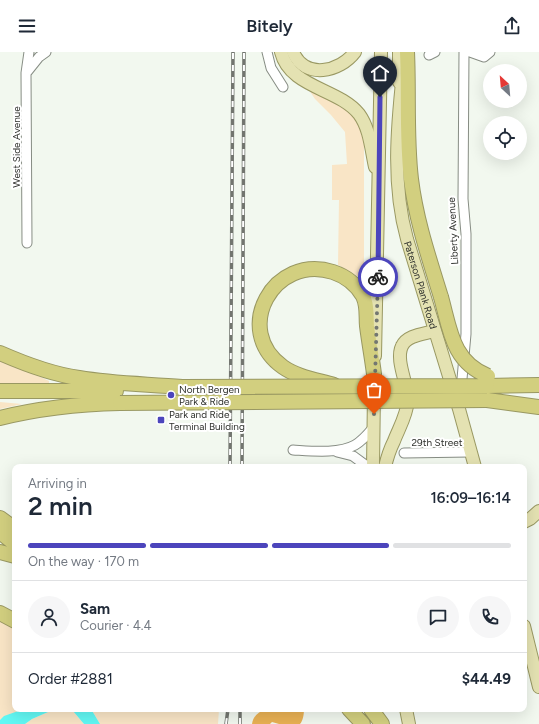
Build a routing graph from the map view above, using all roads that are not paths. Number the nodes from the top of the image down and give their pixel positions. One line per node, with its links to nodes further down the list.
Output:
1 (29, 52): 13 (street, West Side Avenue)
2 (46, 52): 13 (street)
3 (266, 52): 14 (street)
4 (281, 52): 16 (main road)
5 (293, 52): 6 (main road)
6 (355, 52)
7 (381, 52): 16 (main road)
8 (399, 52): 15 (main road, Paterson Plank Road)
9 (406, 52): 15 (main road, Paterson Plank Road); 22 (highway, bridge)
10 (464, 52): 27 (street, Liberty Avenue)
11 (470, 52): 12 (street)
12 (490, 52)
13 (26, 73): 17 (street, West Side Avenue)
14 (284, 87)
15 (400, 99): 18 (main road, Paterson Plank Road)
16 (379, 183): 20 (main road)
17 (27, 243)
18 (434, 331): 27 (main road, Paterson Plank Road); 36 (main road)
19 (0, 353): 25 (highway)
20 (374, 374): 23 (highway, bridge); 29 (main road)
21 (535, 384): 22 (highway)
22 (488, 387): 23 (highway, bridge); 25 (highway, bridge); 26 (highway)
23 (342, 388): 25 (highway, bridge)
24 (0, 391): 25 (highway)
25 (99, 392): 28 (highway)
26 (538, 406)
27 (459, 409): 32 (main road, Paterson Plank Road)
28 (0, 418)
29 (373, 428): 31 (street); 35 (main road)
30 (292, 450): 31 (street)
31 (332, 450): 34 (street)
32 (470, 452): 33 (street, 29th Street); 37 (main road, Paterson Plank Road)
33 (404, 453)
34 (364, 464)
35 (373, 464)
36 (386, 464)
37 (474, 464)
38 (0, 518): 39 (highway)
39 (12, 527)
40 (0, 532): 41 (highway)
41 (12, 542)
42 (0, 552): 43 (highway)
43 (12, 555)
44 (0, 613): 45 (highway)
45 (12, 619)
46 (527, 638): 47 (main road)
47 (539, 687)
48 (352, 712): 52 (highway)
49 (371, 712): 53 (main road)
50 (372, 712): 54 (highway)
51 (407, 712): 55 (main road)
52 (363, 724)
53 (373, 724)
54 (382, 724)
55 (409, 724)

